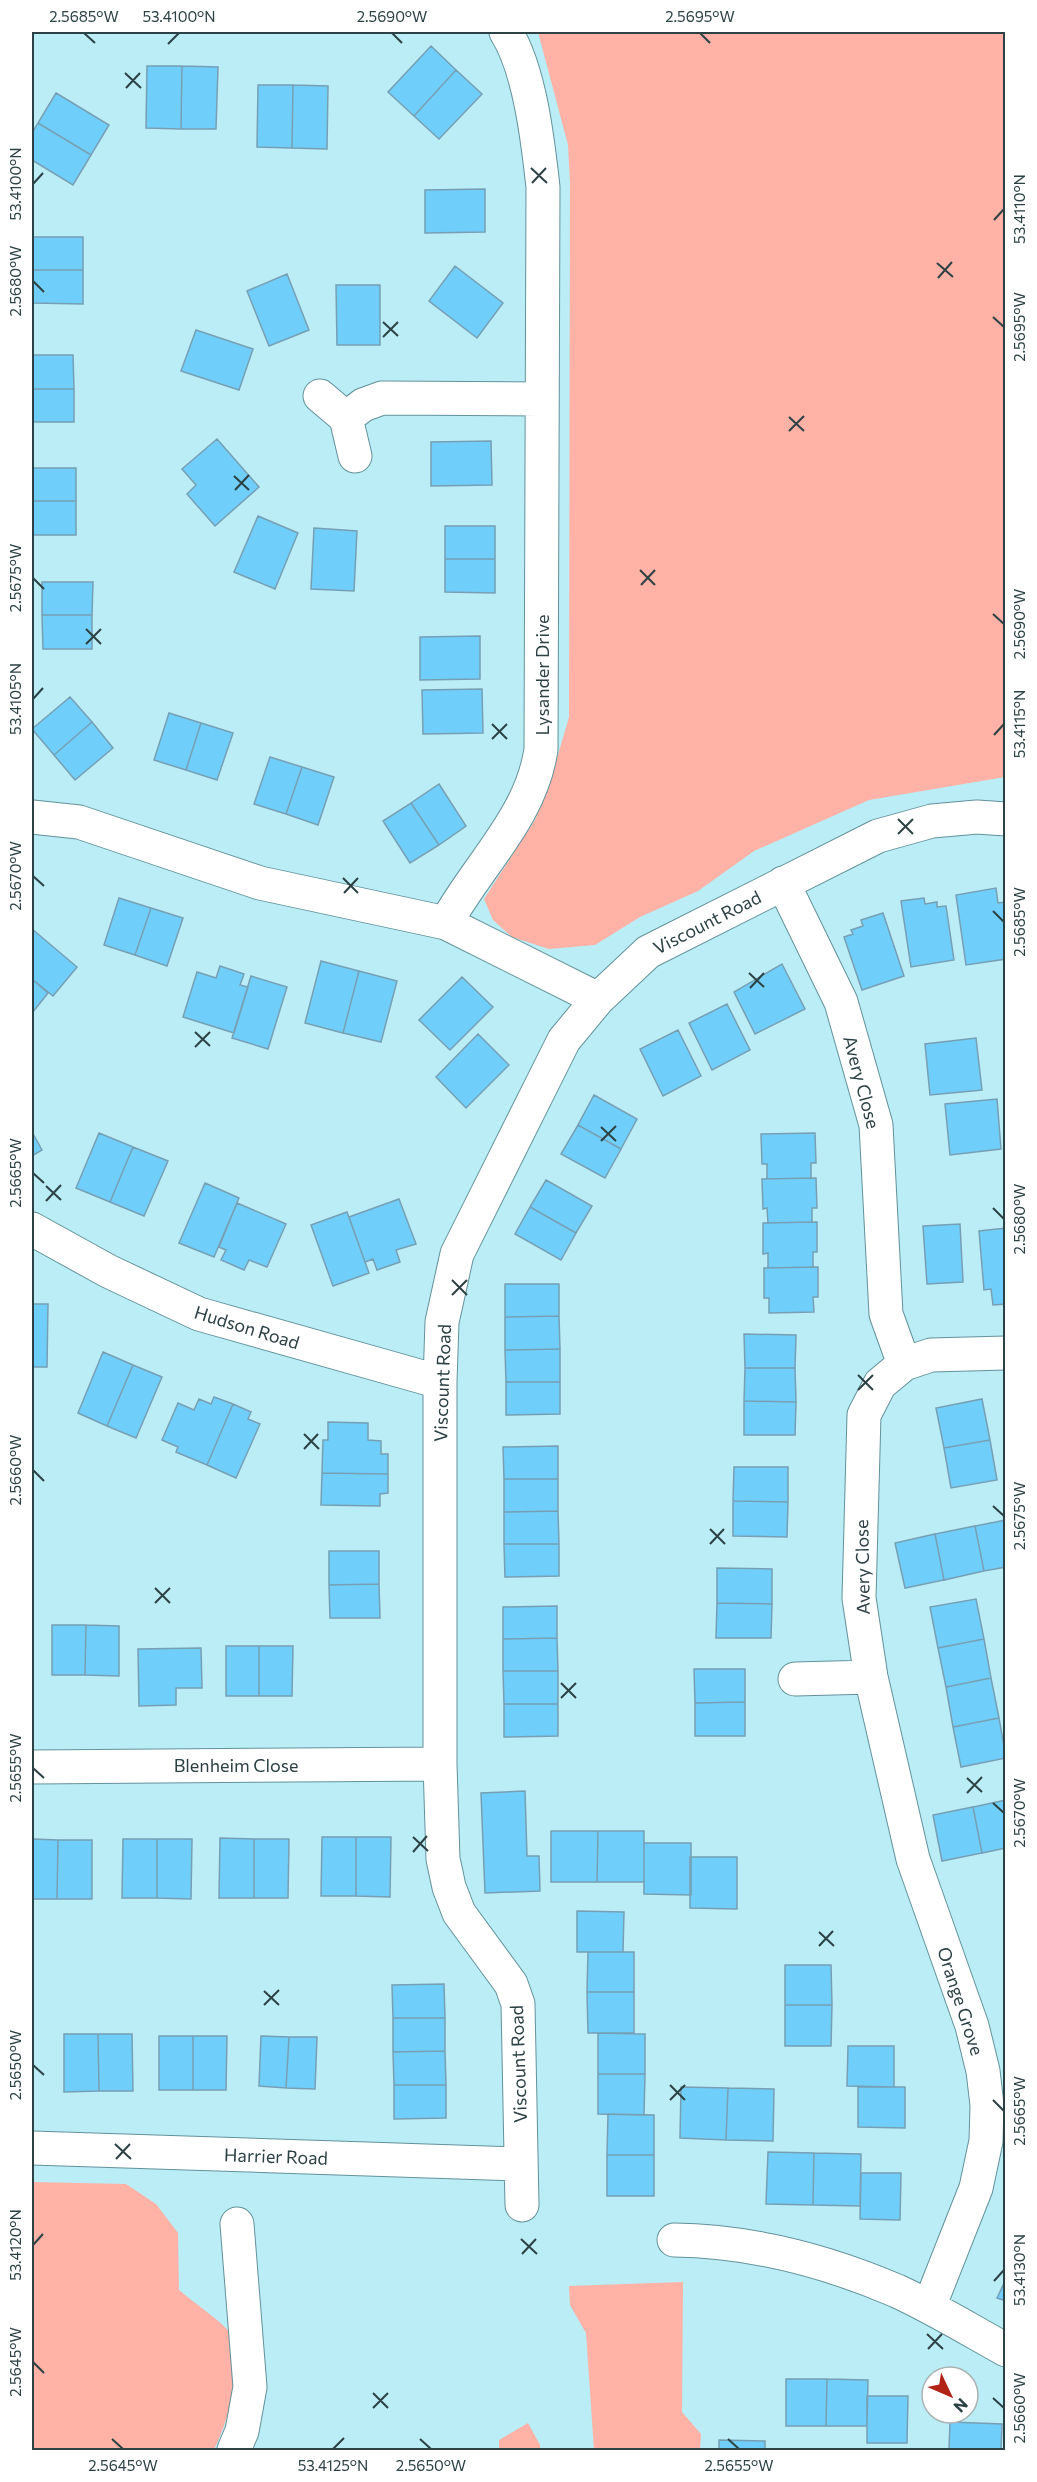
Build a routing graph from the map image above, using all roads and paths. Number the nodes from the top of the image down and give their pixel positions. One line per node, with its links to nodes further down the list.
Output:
1 (506, 32): 3 (street, Lysander Drive)
2 (320, 396): 4 (street)
3 (542, 399): 4 (street); 9 (street, Lysander Drive)
4 (346, 418): 5 (street)
5 (355, 456)
6 (32, 817): 9 (street)
7 (1005, 819): 8 (street, Viscount Road)
8 (783, 883): 10 (street, Viscount Road); 13 (street, Avery Close)
9 (446, 923): 10 (street)
10 (597, 999): 14 (street, Viscount Road)
11 (32, 1229): 14 (street, Hudson Road)
12 (1005, 1353): 13 (street, Avery Close)
13 (904, 1364): 15 (street, Avery Close)
14 (440, 1382): 17 (street, Viscount Road)
15 (871, 1677): 16 (street); 18 (street, Avery Close)
16 (795, 1679)
17 (440, 1764): 19 (street, Blenheim Close); 21 (street, Viscount Road)
18 (890, 1764): 25 (street, Orange Grove)
19 (32, 1767)
20 (32, 2148): 21 (street, Harrier Road)
21 (520, 2164): 22 (street, Viscount Road)
22 (522, 2205)
23 (237, 2224): 27 (street)
24 (674, 2240): 25 (street)
25 (929, 2307): 26 (street)
26 (1005, 2350)
27 (234, 2451)

